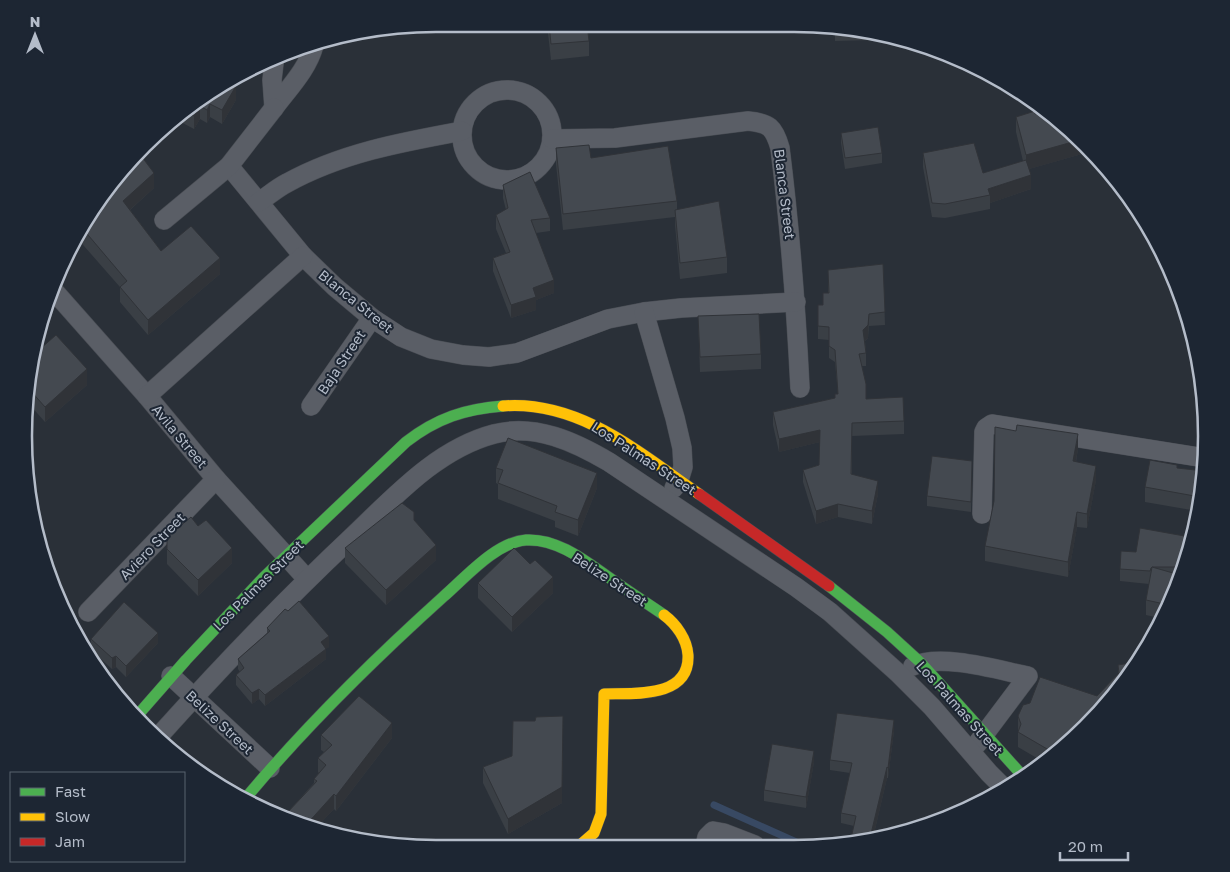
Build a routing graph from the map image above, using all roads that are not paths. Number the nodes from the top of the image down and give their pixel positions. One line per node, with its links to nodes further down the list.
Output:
1 (311, 53): 3 (street)
2 (274, 67): 3 (street)
3 (274, 108): 6 (street)
4 (462, 131): 5 (street); 5 (street); 7 (street)
5 (552, 139): 11 (street, Blanca Street)
6 (229, 166): 7 (street, Blanca Street); 8 (street)
7 (259, 202): 9 (street, Blanca Street)
8 (164, 220)
9 (303, 256): 13 (street, Blanca Street); 15 (street)
10 (58, 295): 15 (street, Avila Street)
11 (796, 302): 12 (street, Blanca Street); 14 (street)
12 (644, 312): 13 (street, Blanca Street); 19 (street)
13 (372, 318): 16 (street, Baja Street)
14 (800, 388)
15 (147, 396): 18 (street, Avila Street)
16 (311, 406)
17 (1197, 457): 21 (street)
18 (216, 480): 22 (street, Avila Street); 24 (street, Aviero Street)
19 (679, 480): 20 (street); 22 (street, Los Palmas Street); 25 (street, Los Palmas Street)
20 (666, 500): 23 (street, Los Palmas Street); 26 (street, Los Palmas Street)
21 (982, 514)
22 (286, 554): 23 (street, Avila Street); 27 (street, Los Palmas Street)
23 (307, 579): 28 (street, Los Palmas Street)
24 (88, 612)
25 (921, 662): 26 (street); 31 (street, Los Palmas Street); 31 (street)
26 (898, 673): 32 (street, Los Palmas Street)
27 (171, 676): 28 (street, Belize Street); 29 (street, Los Palmas Street)
28 (194, 697): 30 (street, Los Palmas Street); 33 (street, Belize Street)
29 (141, 711)
30 (163, 732)
31 (984, 734): 32 (street); 34 (street, Los Palmas Street)
32 (970, 753): 35 (street, Los Palmas Street)
33 (270, 768): 36 (street, Belize Street); 37 (street, Belize Street)
34 (1018, 771)
35 (999, 783)
36 (249, 793)
37 (587, 840)
38 (706, 840): 39 (street)
39 (742, 840)

